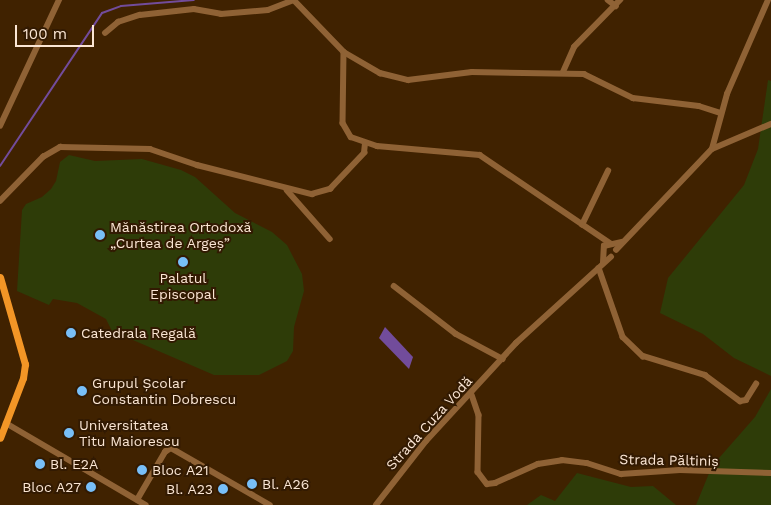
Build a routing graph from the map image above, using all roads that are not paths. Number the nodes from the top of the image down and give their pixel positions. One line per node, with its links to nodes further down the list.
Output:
1 (59, 0): 11 (street)
2 (294, 0): 6 (street); 7 (street)
3 (608, 0): 5 (street)
4 (767, 0): 9 (street)
5 (618, 3): 8 (street)
6 (105, 34)
7 (344, 52): 8 (street); 12 (street)
8 (563, 72): 9 (street)
9 (720, 113): 13 (street)
10 (771, 124): 13 (street)
11 (0, 126)
12 (365, 144): 15 (street); 17 (street)
13 (712, 149): 20 (street)
14 (608, 170): 17 (street)
15 (286, 189): 16 (street); 19 (street)
16 (0, 201)
17 (582, 225): 18 (street)
18 (598, 237): 20 (street); 21 (street)
19 (330, 239)
20 (613, 246): 21 (street); 22 (street, Strada Cuza Vodă)
21 (603, 251): 22 (street); 23 (street)
22 (611, 257): 23 (street, Strada Cuza Vodă)
23 (601, 266): 26 (street, Strada Cuza Vodă); 27 (street)
24 (0, 277): 29 (main road)
25 (394, 286): 26 (street)
26 (503, 359): 28 (street, Strada Cuza Vodă)
27 (756, 384)
28 (472, 394): 31 (street, Strada Păltiniș); 35 (street, Strada Cuza Vodă)
29 (6, 423): 30 (main road); 32 (street)
30 (0, 438)
31 (771, 473)
32 (137, 500): 33 (street); 34 (street)
33 (146, 505)
34 (270, 505)
35 (376, 505)

